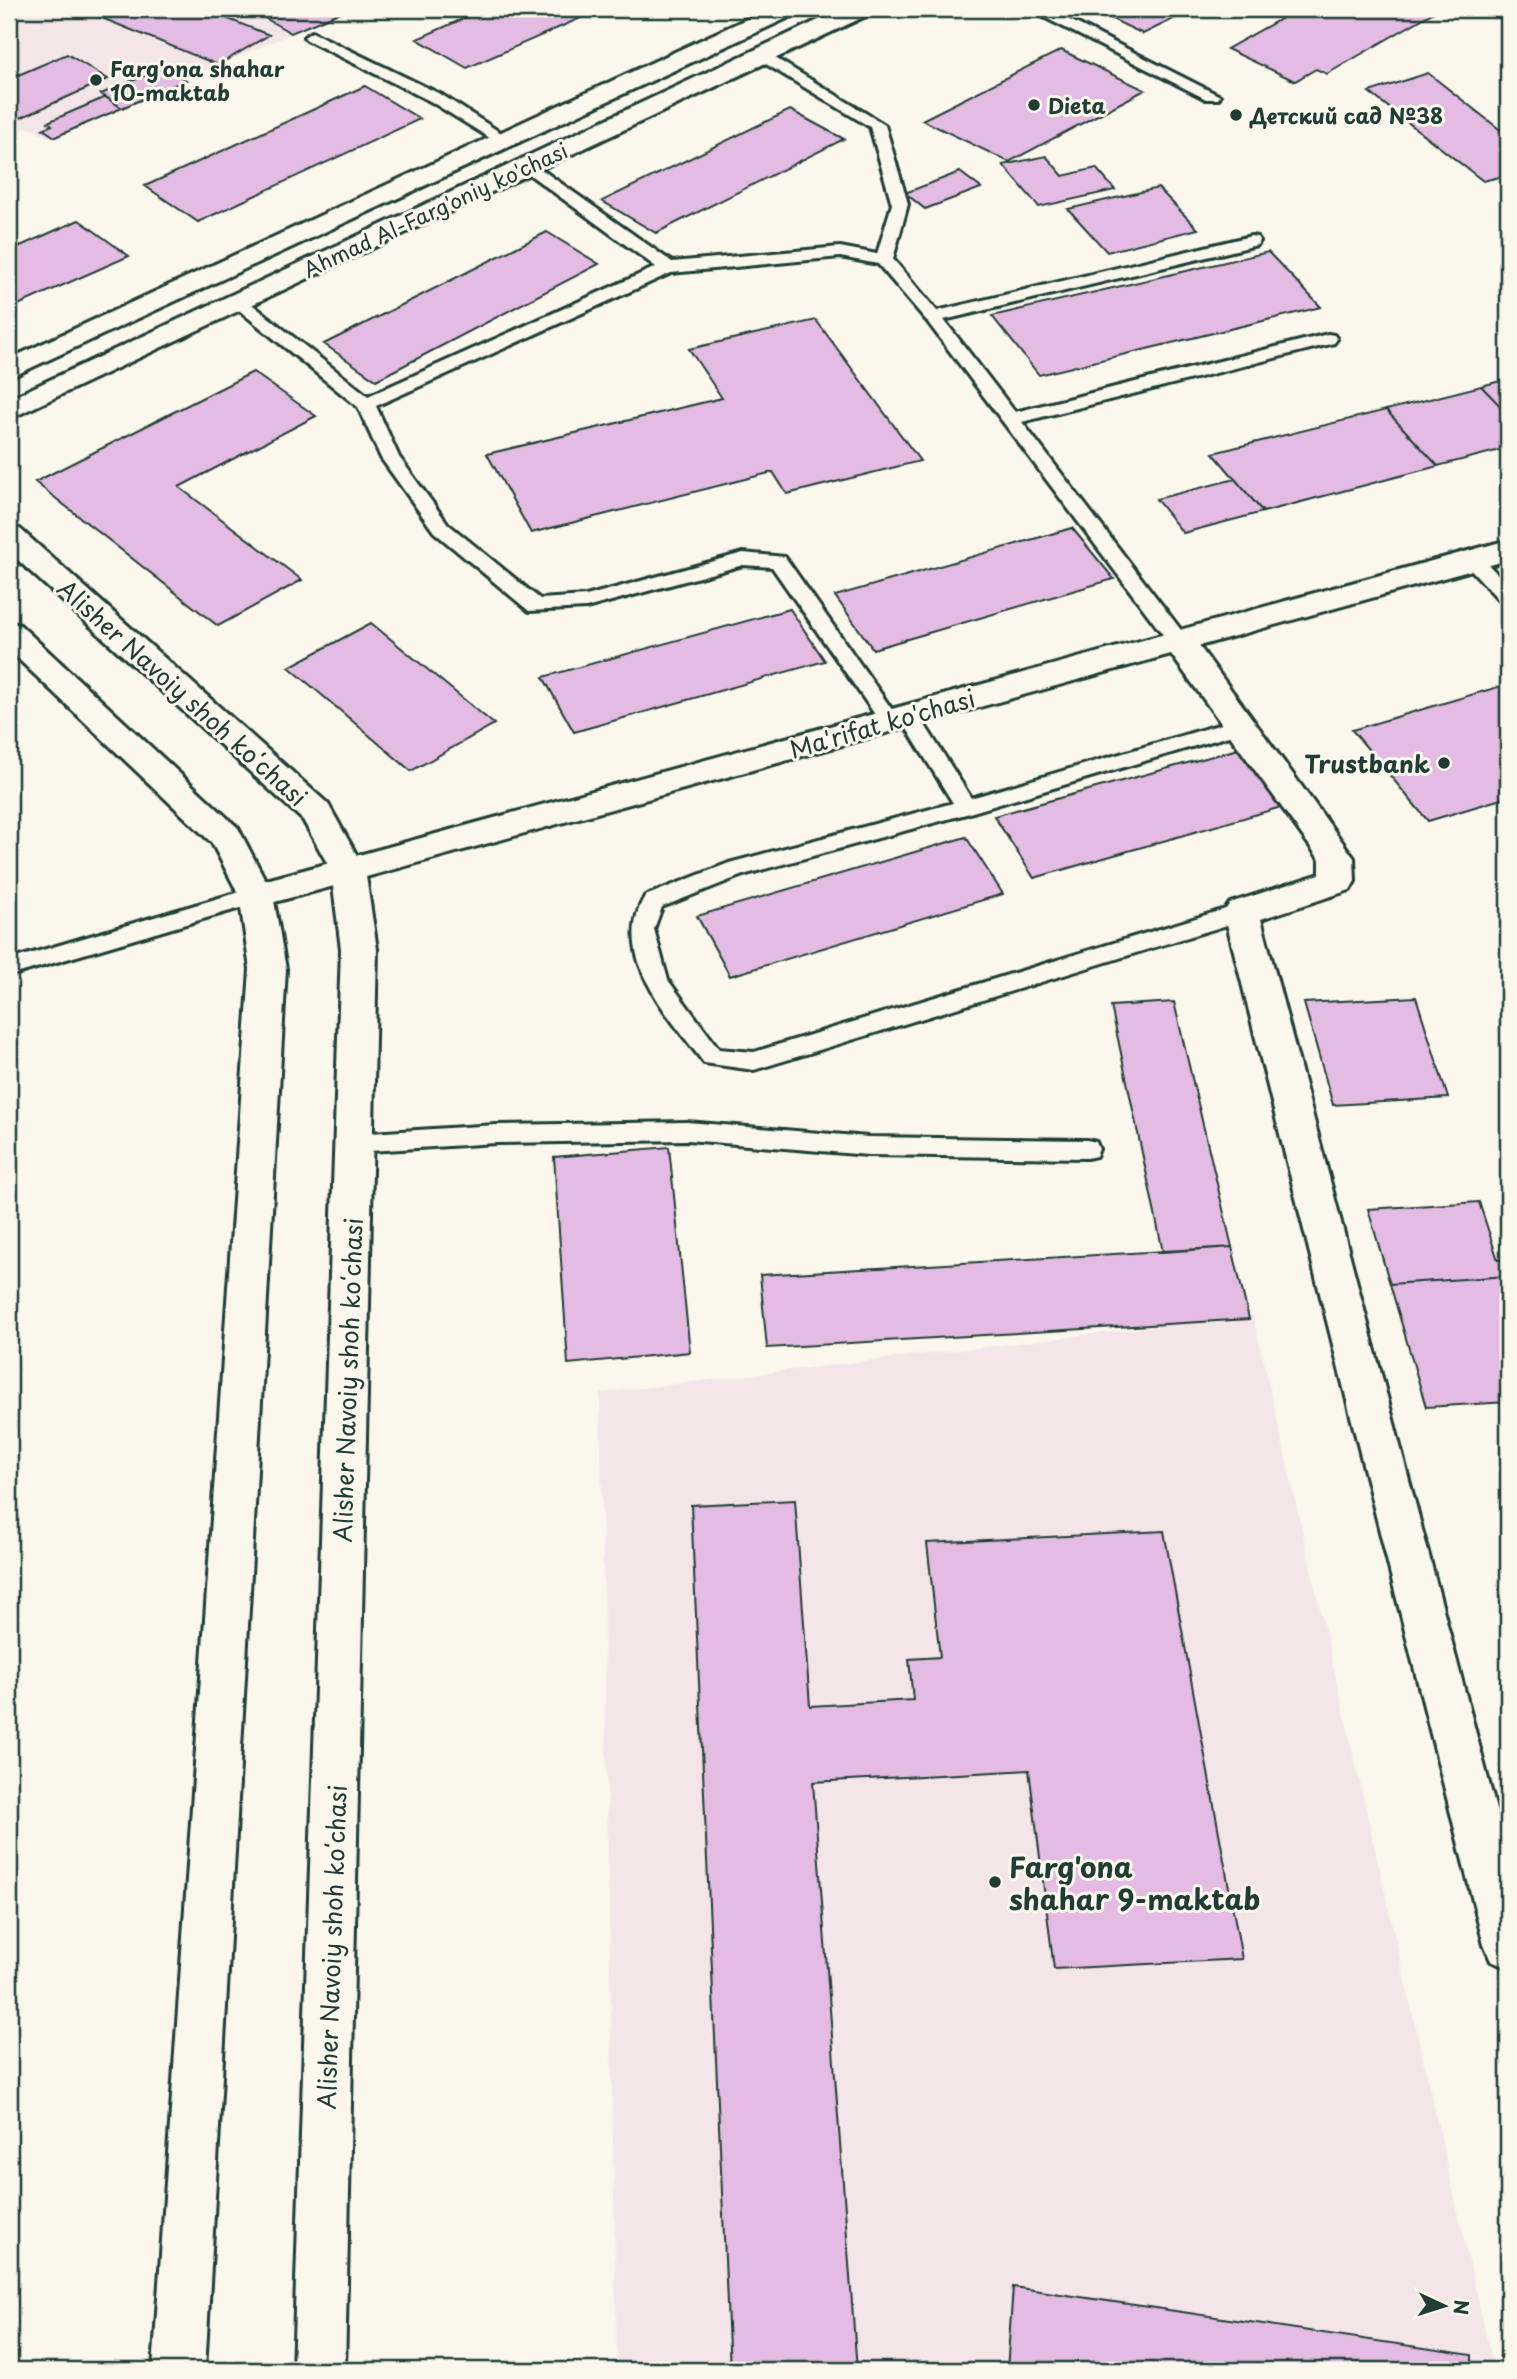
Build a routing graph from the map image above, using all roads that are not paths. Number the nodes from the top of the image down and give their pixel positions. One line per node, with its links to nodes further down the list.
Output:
1 (787, 9): 7 (main road, Ahmad Al-Farg'oniy ko'chasi)
2 (861, 9): 5 (main road, Ahmad Al-Farg'oniy ko'chasi)
3 (1036, 9): 6 (lane)
4 (312, 37): 7 (lane)
5 (762, 55): 8 (main road, Ahmad Al-Farg'oniy ko'chasi); 10 (lane)
6 (1212, 96)
7 (504, 140): 15 (main road, Ahmad Al-Farg'oniy ko'chasi)
8 (528, 165): 11 (lane); 12 (main road, Ahmad Al-Farg'oniy ko'chasi)
9 (1251, 241): 13 (lane)
10 (884, 260): 11 (lane); 13 (lane)
11 (667, 268): 16 (lane)
12 (238, 302): 16 (lane); 17 (main road, Ahmad Al-Farg'oniy ko'chasi)
13 (933, 317): 18 (lane)
14 (1328, 339): 18 (lane)
15 (9, 370)
16 (366, 404): 25 (lane)
17 (9, 410)
18 (1011, 419): 24 (lane)
19 (9, 536): 28 (main road, Alisher Navoiy shoh koʻchasi)
20 (1508, 550): 21 (main road, Ma'rifat ko'chasi)
21 (1473, 560): 22 (lane); 24 (main road, Ma'rifat ko'chasi)
22 (1508, 597)
23 (9, 632): 29 (main road)
24 (1177, 639): 25 (main road, Ma'rifat ko'chasi); 26 (main road)
25 (900, 718): 27 (lane); 28 (main road, Ma'rifat ko'chasi)
26 (1242, 725): 27 (lane); 30 (main road)
27 (966, 807): 30 (lane)
28 (348, 870): 29 (main road, Ma'rifat ko'chasi); 32 (main road, Alisher Navoiy shoh koʻchasi)
29 (256, 895): 31 (lane); 35 (main road)
30 (1242, 912): 34 (main road)
31 (9, 970)
32 (354, 1143): 33 (lane); 36 (main road, Alisher Navoiy shoh koʻchasi)
33 (1087, 1149)
34 (1508, 1945)
35 (179, 2370)
36 (319, 2370)

